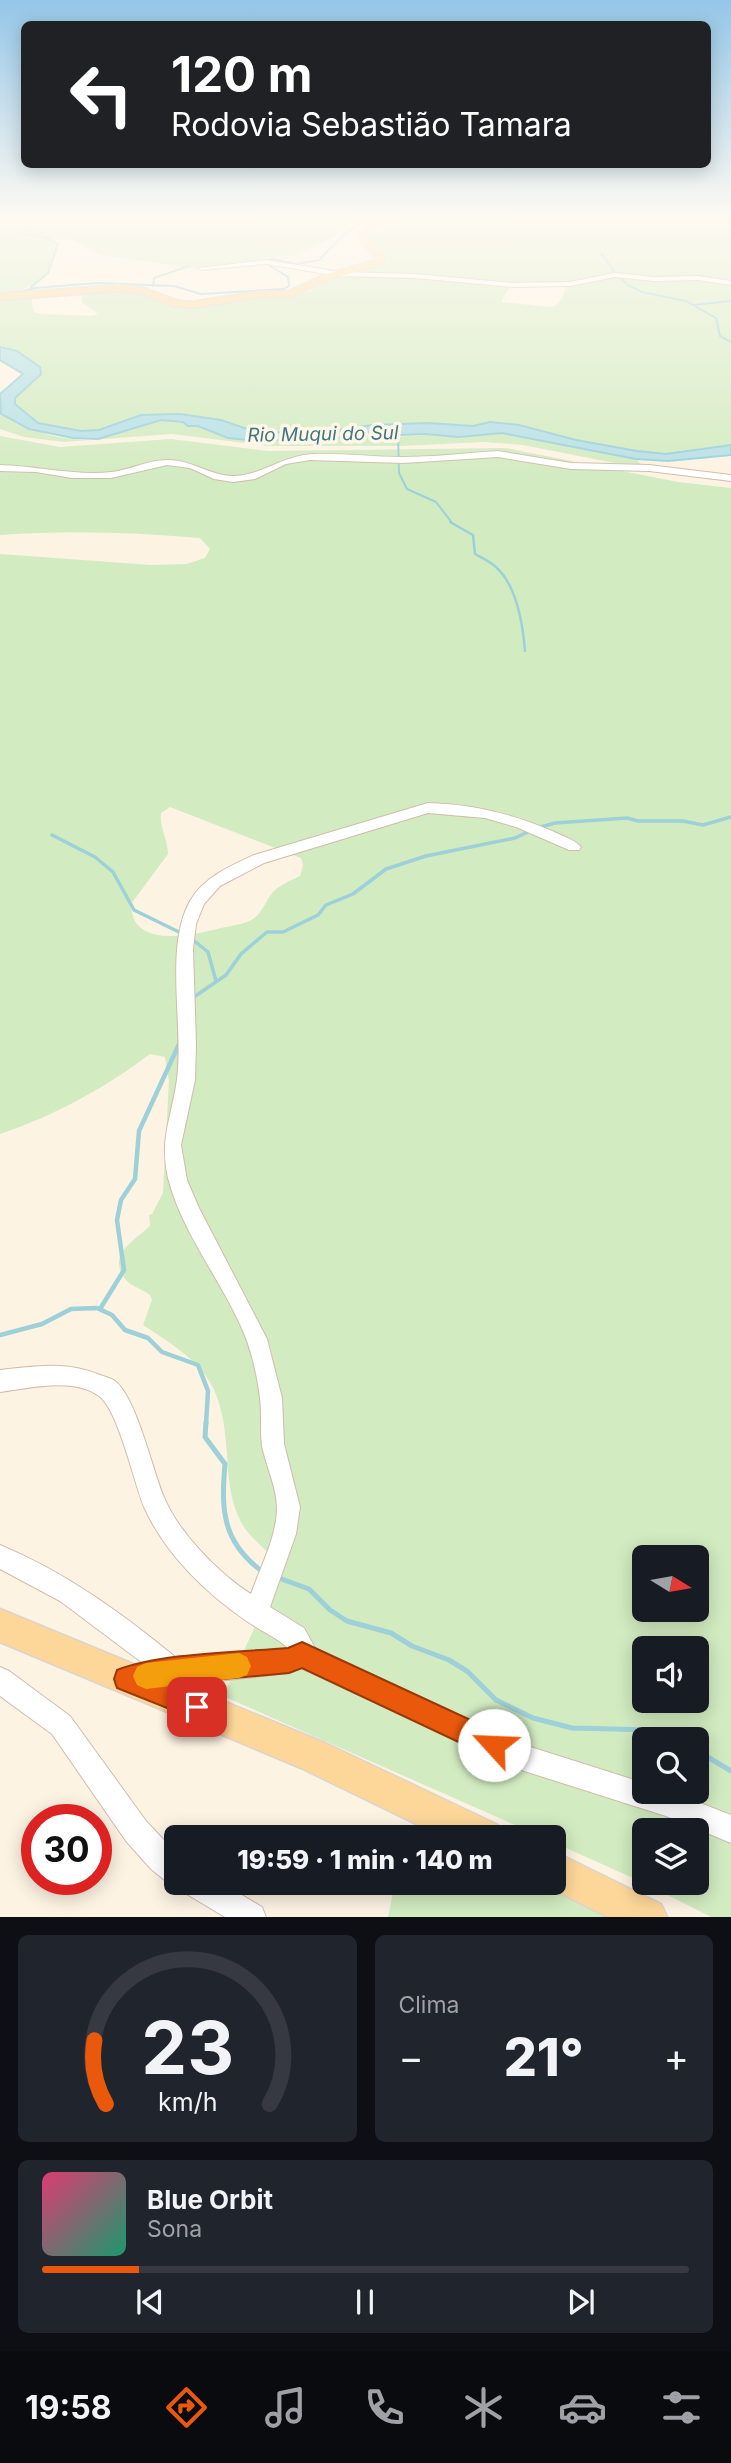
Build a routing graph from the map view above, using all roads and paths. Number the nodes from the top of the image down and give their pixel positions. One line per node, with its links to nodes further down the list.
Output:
1 (0, 468): 2 (street)
2 (731, 478)
3 (574, 846): 6 (street)
4 (0, 1381): 6 (street)
5 (0, 1557): 9 (street)
6 (256, 1613): 8 (street)
7 (0, 1625): 10 (main road)
8 (302, 1655): 9 (street); 13 (street)
9 (173, 1671): 10 (street)
10 (126, 1679): 12 (main road)
11 (0, 1680): 14 (street)
12 (458, 1825)
13 (731, 1829)
14 (164, 1861)
15 (566, 1876): 18 (main road)
16 (215, 1895): 17 (street)
17 (253, 1917)
18 (648, 1917)

